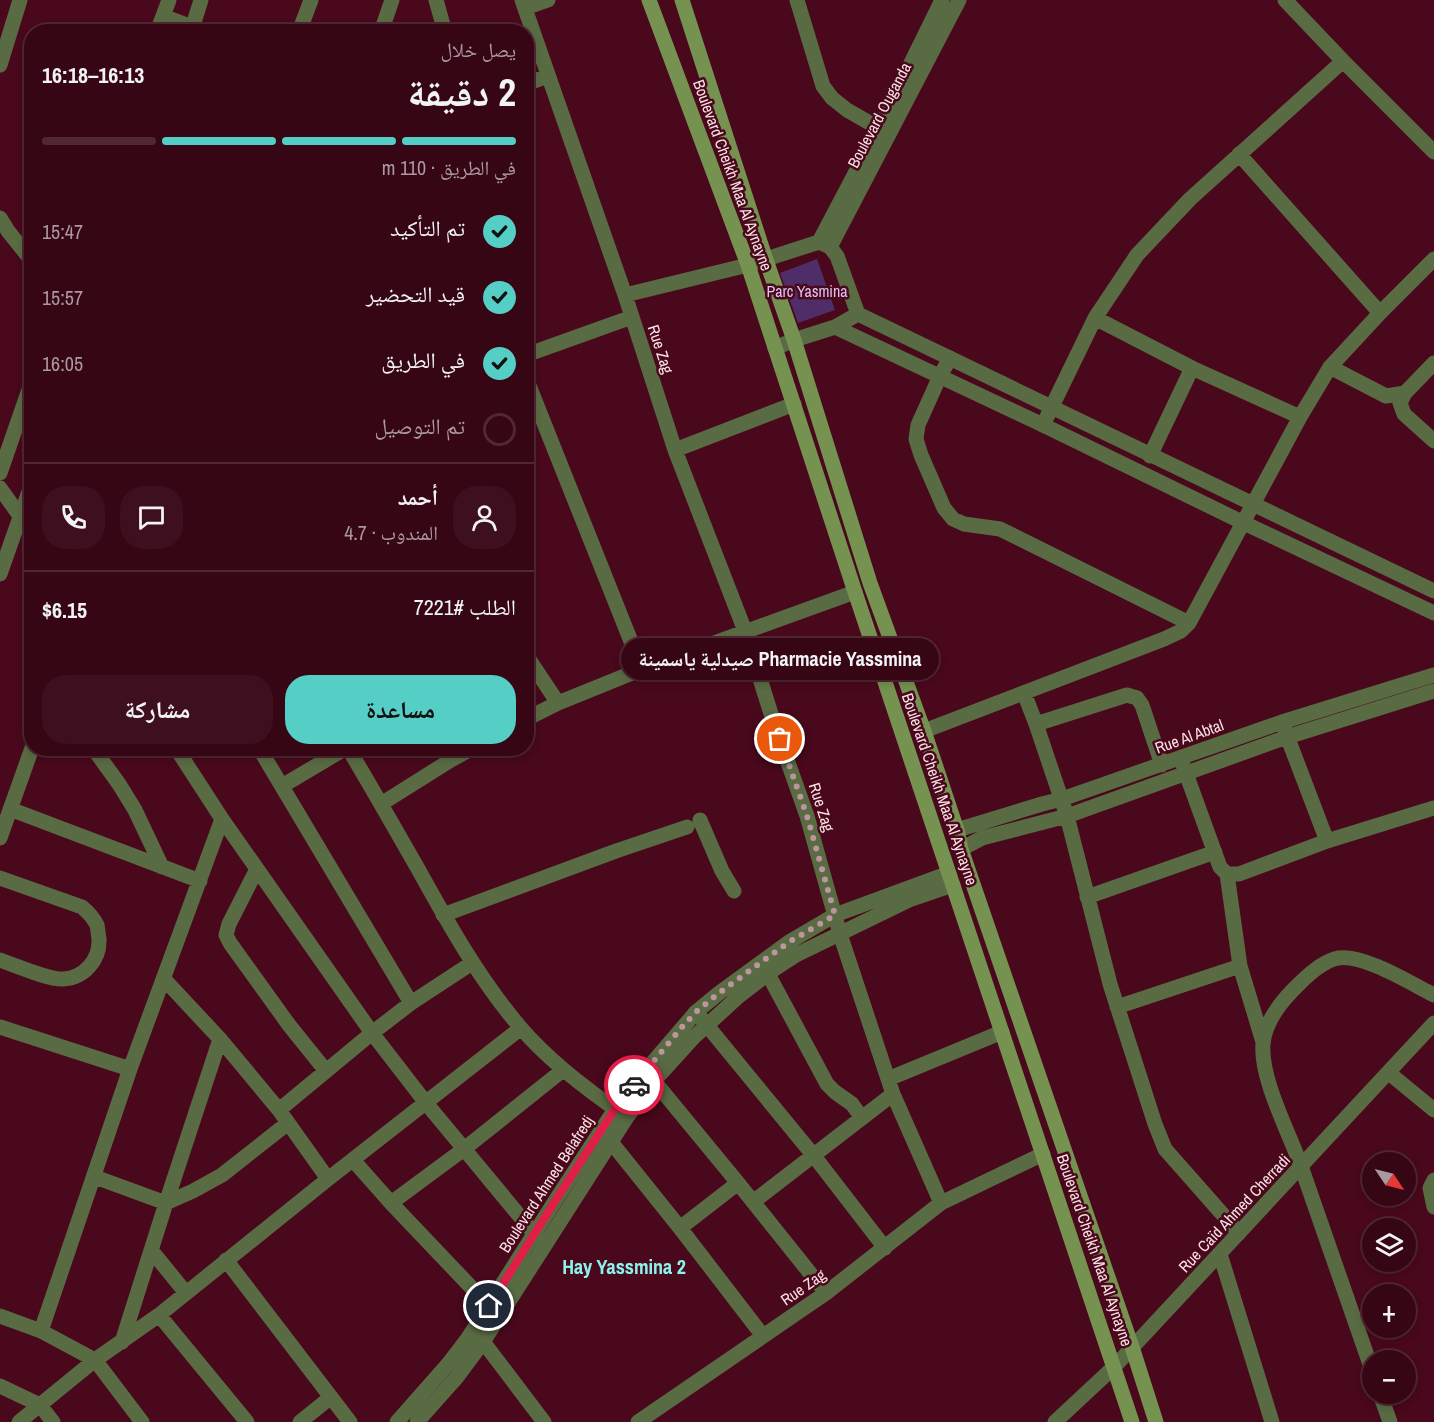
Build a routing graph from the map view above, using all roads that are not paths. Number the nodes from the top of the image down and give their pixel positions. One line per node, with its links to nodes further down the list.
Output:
1 (20, 0): 24 (street)
2 (169, 0): 14 (street)
3 (201, 0): 17 (street)
4 (311, 0): 18 (street)
5 (392, 0): 19 (street)
6 (436, 0): 20 (street)
7 (548, 0): 13 (street)
8 (649, 0): 35 (main road, Boulevard Cheikh Maa Al Aynayne)
9 (682, 0): 34 (main road, Boulevard Cheikh Maa Al Aynayne)
10 (797, 0): 27 (street)
11 (1285, 0): 23 (street)
12 (950, 3): 27 (street, Boulevard Ouganda)
13 (523, 4): 21 (street, Rue Zag)
14 (163, 16): 15 (street); 16 (street)
15 (160, 24)
16 (180, 24)
17 (193, 24)
18 (302, 24)
19 (384, 24)
20 (443, 24)
21 (530, 24)
22 (534, 36): 25 (street, Rue Zag)
23 (1343, 61): 28 (street); 29 (street)
24 (0, 65)
25 (548, 76): 26 (street); 36 (street, Rue Zag)
26 (534, 81)
27 (884, 131): 31 (street, Boulevard Ouganda)
28 (1434, 152)
29 (1239, 154): 37 (street); 40 (street)
30 (0, 218): 32 (street)
31 (819, 244): 34 (street); 38 (street)
32 (24, 251)
33 (1434, 259): 37 (street)
34 (766, 260): 35 (street); 42 (main road, Boulevard Cheikh Maa Al Aynayne)
35 (748, 266): 36 (street); 43 (main road, Boulevard Cheikh Maa Al Aynayne)
36 (625, 295): 39 (street, Rue Zag)
37 (1380, 313): 47 (street)
38 (858, 314): 41 (street); 45 (street)
39 (632, 317): 44 (street); 58 (street, Rue Zag)
40 (1095, 318): 48 (street); 54 (street)
41 (835, 327): 42 (street); 49 (street)
42 (794, 339): 43 (street); 82 (main road, Boulevard Cheikh Maa Al Aynayne)
43 (775, 348): 53 (main road, Boulevard Cheikh Maa Al Aynayne)
44 (534, 352)
45 (950, 358): 49 (street); 54 (street)
46 (1434, 363): 50 (street)
47 (1330, 367): 50 (street); 55 (street)
48 (1192, 368): 55 (street); 59 (street)
49 (940, 376): 56 (street); 71 (street)
50 (1405, 393): 57 (street)
51 (534, 400): 74 (street)
52 (24, 402): 60 (street)
53 (794, 404): 58 (street); 69 (main road, Boulevard Cheikh Maa Al Aynayne)
54 (1051, 407): 56 (street); 59 (street)
55 (1300, 417): 62 (street)
56 (1043, 424): 66 (street)
57 (1434, 441)
58 (675, 450): 72 (street, Rue Zag)
59 (1150, 456): 62 (street)
60 (1, 461)
61 (0, 488): 64 (street)
62 (1253, 504): 66 (street); 68 (street)
63 (24, 505): 64 (street)
64 (20, 516): 65 (street); 67 (street)
65 (24, 522)
66 (1244, 523): 70 (street); 71 (street)
67 (0, 574)
68 (1434, 591)
69 (855, 592): 72 (street); 108 (main road, Boulevard Cheikh Maa Al Aynayne)
70 (1434, 613)
71 (1189, 623): 77 (street)
72 (745, 631): 74 (street); 113 (street, Rue Zag)
73 (534, 667): 78 (street)
74 (642, 669): 78 (street)
75 (1434, 675): 81 (street, Rue Al Abtal)
76 (1434, 691): 81 (street, Rue Al Abtal)
77 (1024, 693): 80 (street); 82 (street)
78 (558, 703): 79 (street)
79 (534, 716)
80 (1036, 724): 90 (street); 93 (street)
81 (1284, 730): 91 (street, Rue Al Abtal); 101 (street)
82 (924, 731): 99 (main road, Boulevard Cheikh Maa Al Aynayne)
83 (29, 756): 96 (street)
84 (99, 756): 104 (street)
85 (181, 756): 98 (street)
86 (264, 756): 92 (street)
87 (333, 756): 92 (street)
88 (352, 756): 94 (street)
89 (444, 756): 94 (street)
90 (1162, 765): 91 (street, Rue Al Abtal); 93 (street, Rue Al Abtal)
91 (1184, 766): 97 (street, Rue Al Abtal); 103 (street)
92 (282, 786): 121 (street)
93 (1062, 799): 97 (street); 99 (street, Rue Al Abtal)
94 (381, 804): 112 (street)
95 (1434, 808): 101 (street)
96 (10, 809): 100 (street); 104 (street)
97 (1067, 816): 102 (street, Rue Al Abtal); 111 (street)
98 (222, 819): 105 (street); 109 (street)
99 (957, 830): 102 (main road, Boulevard Cheikh Maa Al Aynayne)
100 (0, 838)
101 (1327, 842): 106 (street)
102 (961, 849): 177 (main road, Boulevard Cheikh Maa Al Aynayne)
103 (1215, 852): 106 (street); 111 (street)
104 (162, 867): 109 (street)
105 (257, 869): 129 (street); 134 (street)
106 (1227, 874): 117 (street)
107 (0, 878): 115 (street)
108 (951, 879): 113 (street, Boulevard Ahmed Belafredj); 114 (street, Boulevard Ahmed Belafredj); 128 (main road, Boulevard Cheikh Maa Al Aynayne)
109 (200, 881): 119 (street)
110 (734, 891): 112 (street)
111 (1087, 897): 122 (street)
112 (443, 915): 116 (street)
113 (835, 915): 114 (street, Rue Zag); 123 (street, Boulevard Ahmed Belafredj)
114 (840, 934): 118 (street, Boulevard Ahmed Belafredj); 136 (street, Rue Zag)
115 (0, 960)
116 (472, 963): 121 (street); 127 (street)
117 (1240, 966): 122 (street); 131 (street)
118 (768, 974): 125 (street, Boulevard Ahmed Belafredj); 143 (street)
119 (164, 979): 130 (street); 132 (street)
120 (1434, 995): 131 (street)
121 (411, 1003): 129 (street)
122 (1117, 1006): 161 (street)
123 (696, 1012): 125 (street); 142 (street, Boulevard Ahmed Belafredj)
124 (1434, 1023): 135 (street, Rue Caïd Ahmed Cherradi)
125 (707, 1025): 137 (street, Boulevard Ahmed Belafredj); 148 (street)
126 (0, 1027): 132 (street)
127 (521, 1028): 133 (street); 139 (street)
128 (1002, 1032): 136 (street); 147 (main road, Boulevard Cheikh Maa Al Aynayne)
129 (372, 1033): 134 (street); 139 (street)
130 (220, 1039): 140 (street); 156 (street)
131 (1263, 1042): 150 (street)
132 (130, 1069): 151 (street)
133 (563, 1070): 142 (street); 146 (street)
134 (326, 1071): 140 (street)
135 (1389, 1073): 141 (street); 150 (street, Rue Caïd Ahmed Cherradi)
136 (888, 1079): 138 (street, Rue Zag)
137 (654, 1082): 142 (street, Boulevard Ahmed Belafredj); 154 (street)
138 (893, 1094): 143 (street); 158 (street, Rue Zag)
139 (426, 1103): 146 (street); 149 (street)
140 (279, 1110): 144 (street)
141 (1434, 1110)
142 (621, 1113): 145 (street, Boulevard Ahmed Belafredj); 162 (street, Boulevard Ahmed Belafredj)
143 (862, 1118): 148 (street)
144 (288, 1123): 152 (street); 156 (street)
145 (611, 1142): 160 (street); 162 (street, Boulevard Ahmed Belafredj)
146 (464, 1149): 157 (street); 162 (street)
147 (1043, 1154): 158 (street); 180 (main road, Boulevard Cheikh Maa Al Aynayne)
148 (814, 1156): 155 (street); 163 (street)
149 (353, 1160): 152 (street); 157 (street)
150 (1302, 1167): 161 (street, Rue Caïd Ahmed Cherradi); 178 (street)
151 (94, 1177): 156 (street); 173 (street)
152 (328, 1179): 166 (street)
153 (1434, 1180): 159 (street)
154 (738, 1183): 155 (street); 160 (street)
155 (753, 1202): 168 (street)
156 (166, 1203): 164 (street)
157 (390, 1203): 169 (street)
158 (941, 1203): 163 (street, Rue Zag)
159 (1434, 1207)
160 (680, 1228): 174 (street)
161 (1239, 1233): 165 (street, Rue Caïd Ahmed Cherradi)
162 (539, 1240): 169 (street, Boulevard Ahmed Belafredj); 176 (street, Boulevard Ahmed Belafredj)
163 (885, 1248): 168 (street, Rue Zag)
164 (151, 1250): 167 (street); 175 (street)
165 (1220, 1254): 177 (street, Rue Caïd Ahmed Cherradi); 198 (street)
166 (226, 1260): 167 (street); 182 (street)
167 (186, 1293): 170 (street)
168 (825, 1293): 174 (street, Rue Zag)
169 (489, 1306): 172 (street, Boulevard Ahmed Belafredj)
170 (159, 1315): 175 (street); 188 (street)
171 (0, 1316): 173 (street)
172 (474, 1329): 176 (street); 191 (street, Boulevard Ahmed Belafredj)
173 (42, 1330): 179 (street)
174 (763, 1336): 194 (street, Rue Zag)
175 (122, 1342): 179 (street)
176 (483, 1342): 192 (street, Boulevard Ahmed Belafredj); 193 (street)
177 (1132, 1347): 180 (street, Rue Caïd Ahmed Cherradi); 197 (main road, Boulevard Cheikh Maa Al Aynayne)
178 (1365, 1350)
179 (95, 1360): 184 (street); 187 (street)
180 (1114, 1366): 195 (street, Rue Caïd Ahmed Cherradi); 196 (main road, Boulevard Cheikh Maa Al Aynayne)
181 (0, 1386): 184 (street)
182 (330, 1397): 189 (street); 190 (street)
183 (1384, 1404): 199 (street)
184 (40, 1405): 185 (street); 186 (street)
185 (19, 1422)
186 (53, 1422)
187 (142, 1422)
188 (247, 1422)
189 (300, 1422)
190 (350, 1422)
191 (397, 1422)
192 (417, 1422)
193 (544, 1422)
194 (638, 1422)
195 (1055, 1422)
196 (1132, 1422)
197 (1156, 1422)
198 (1272, 1422)
199 (1390, 1422)

